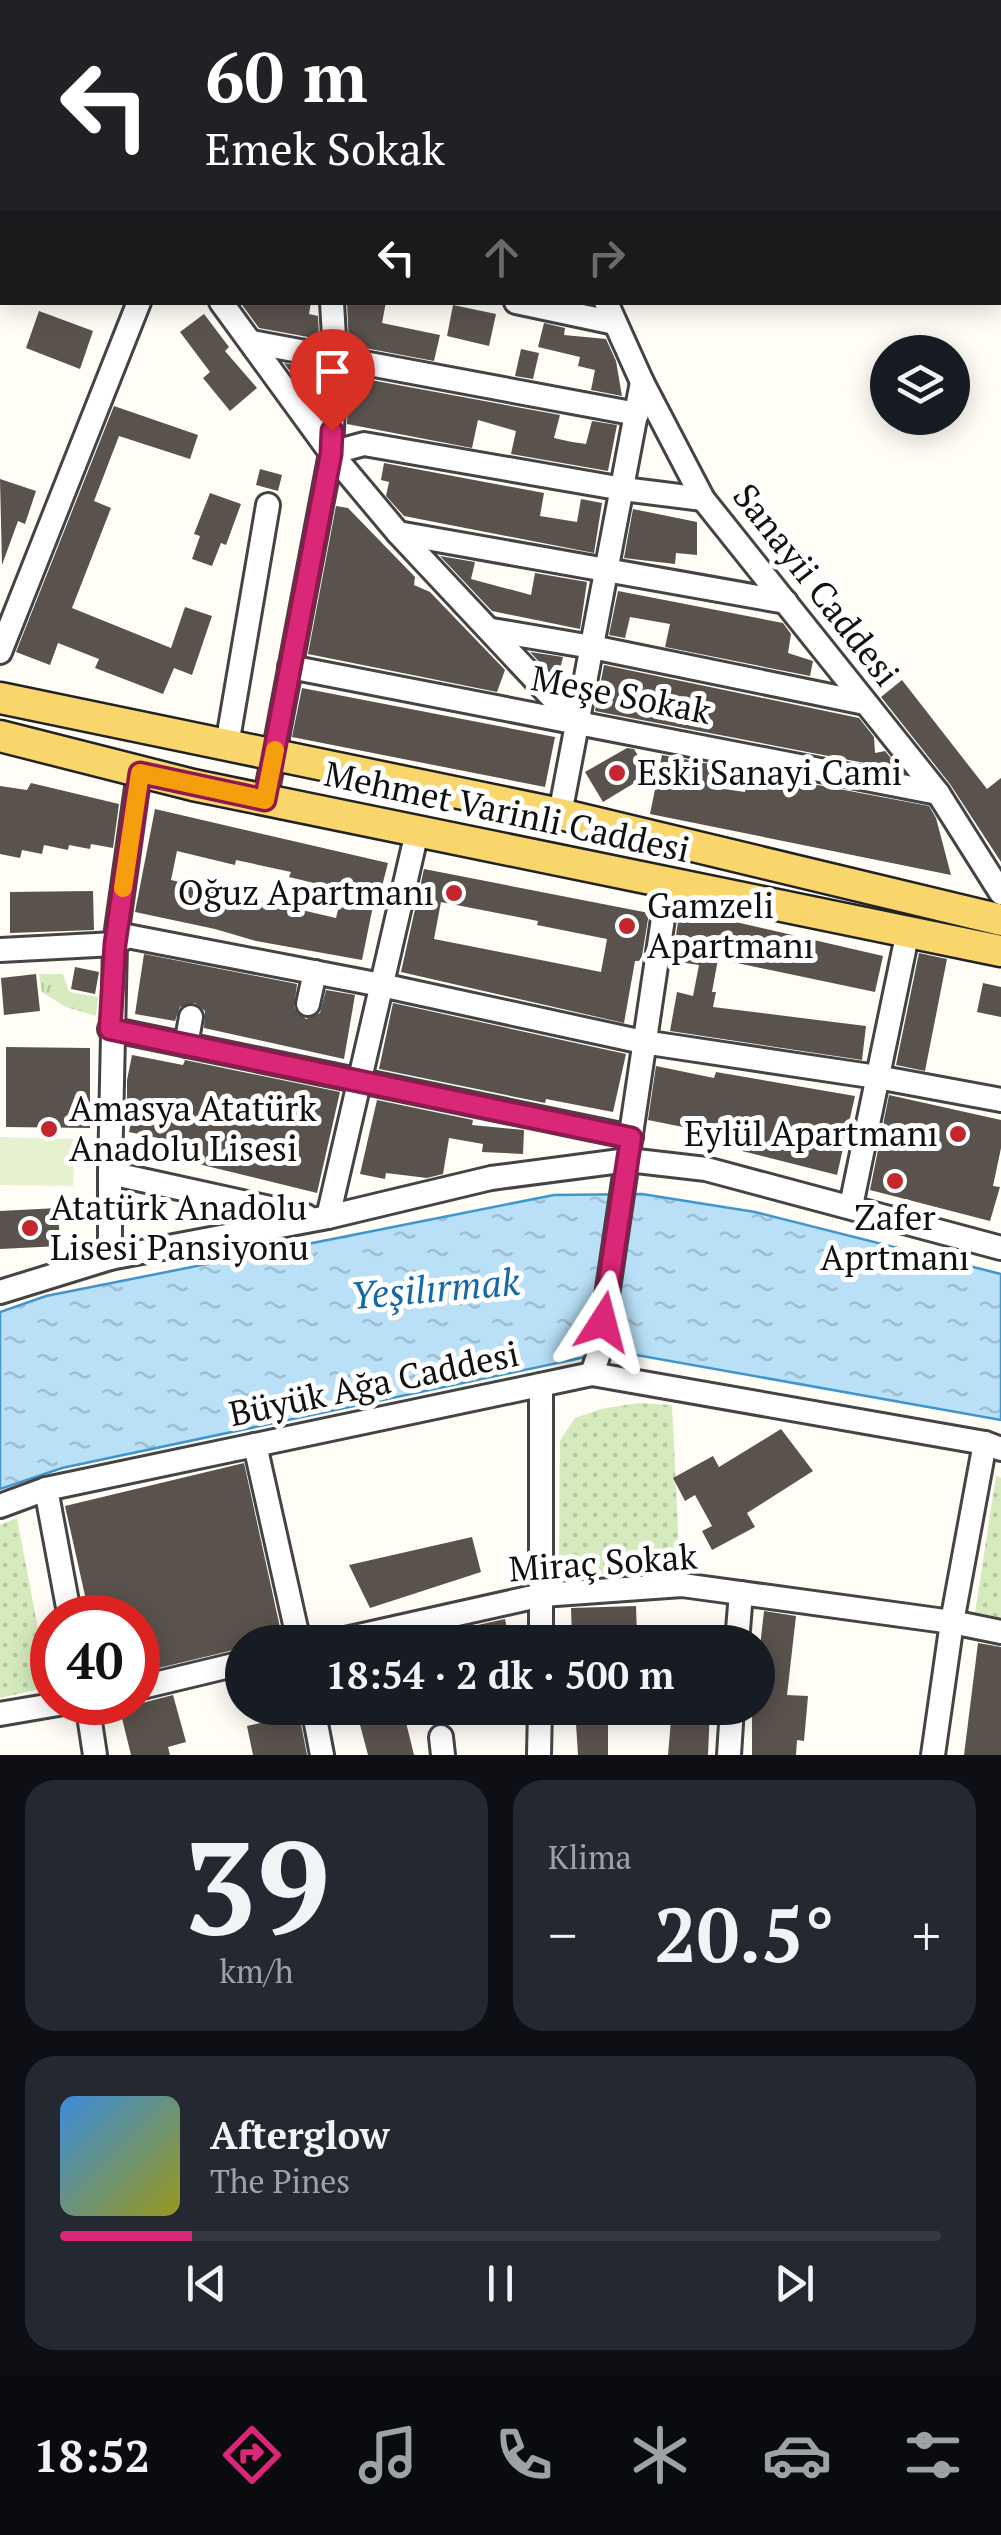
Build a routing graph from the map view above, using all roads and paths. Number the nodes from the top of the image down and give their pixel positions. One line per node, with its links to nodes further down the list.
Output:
1 (137, 305): 19 (street)
2 (223, 305): 6 (street)
3 (332, 305): 7 (street)
4 (542, 305): 5 (street)
5 (610, 313): 8 (street, Sanayii Caddesi)
6 (250, 342): 7 (street); 10 (street)
7 (335, 355): 9 (street); 10 (street)
8 (642, 382): 9 (street); 12 (street, Sanayii Caddesi)
9 (637, 414): 11 (street)
10 (331, 454): 11 (street); 14 (street); 20 (street)
11 (623, 489): 12 (street); 15 (street)
12 (703, 498): 16 (street, Sanayii Caddesi)
13 (268, 504): 25 (street)
14 (398, 533): 15 (street); 17 (street)
15 (606, 572): 16 (street); 18 (street)
16 (786, 602): 22 (street, Sanayii Caddesi)
17 (492, 630): 18 (street); 23 (street)
18 (592, 646): 22 (street); 23 (street)
19 (0, 652)
20 (290, 667): 23 (street, Meşe Sokak); 26 (street)
21 (0, 698): 25 (main road, Mehmet Varinli Caddesi)
22 (864, 703): 28 (street, Sanayii Caddesi)
23 (575, 722): 28 (street, Meşe Sokak); 30 (street)
24 (0, 736): 27 (main road, Mehmet Varinli Caddesi)
25 (226, 745): 26 (main road, Mehmet Varinli Caddesi)
26 (274, 755): 29 (street); 30 (main road, Mehmet Varinli Caddesi)
27 (140, 773): 29 (main road, Mehmet Varinli Caddesi); 36 (street)
28 (938, 793): 33 (street, Sanayii Caddesi)
29 (265, 800): 31 (main road, Mehmet Varinli Caddesi)
30 (560, 814): 34 (main road, Mehmet Varinli Caddesi)
31 (417, 832): 32 (main road, Mehmet Varinli Caddesi); 40 (street)
32 (668, 885): 35 (main road, Mehmet Varinli Caddesi); 44 (street)
33 (1001, 893)
34 (1001, 920)
35 (908, 931): 38 (main road, Mehmet Varinli Caddesi); 46 (street)
36 (115, 944): 37 (street); 39 (street); 43 (street)
37 (0, 950)
38 (1001, 951)
39 (315, 972): 40 (street); 41 (street)
40 (381, 985): 44 (street); 47 (street)
41 (308, 1004)
42 (191, 1016): 45 (street)
43 (110, 1029): 45 (street); 50 (street)
44 (644, 1042): 46 (street); 49 (street)
45 (186, 1045): 47 (street)
46 (877, 1077): 48 (street); 51 (street)
47 (359, 1082): 49 (street); 52 (street)
48 (1001, 1100)
49 (628, 1160): 51 (street); 52 (street); 56 (street)
50 (110, 1173): 52 (street); 54 (street)
51 (851, 1206): 53 (street)
52 (324, 1218): 54 (street)
53 (1001, 1248)
54 (110, 1258): 55 (street)
55 (0, 1292)
56 (595, 1365): 57 (street, Büyük Ağa Caddesi); 59 (street, Büyük Ağa Caddesi)
57 (541, 1385): 58 (street, Büyük Ağa Caddesi); 64 (street)
58 (255, 1445): 60 (street, Büyük Ağa Caddesi); 66 (street)
59 (993, 1446): 65 (street)
60 (46, 1489): 61 (street, Büyük Ağa Caddesi); 63 (street)
61 (0, 1506)
62 (740, 1593): 64 (street, Miraç Sokak); 65 (street, Miraç Sokak); 69 (street)
63 (66, 1595)
64 (542, 1595): 67 (street, Miraç Sokak); 68 (street)
65 (952, 1622): 70 (street, Miraç Sokak); 83 (street)
66 (296, 1625)
67 (408, 1625)
68 (541, 1625)
69 (738, 1625)
70 (1001, 1632)
71 (225, 1667): 72 (street)
72 (160, 1683)
73 (30, 1709): 74 (street)
74 (0, 1714)
75 (90, 1725): 79 (street)
76 (316, 1725): 80 (street)
77 (540, 1725): 81 (street)
78 (731, 1725): 82 (street)
79 (95, 1755)
80 (322, 1755)
81 (539, 1755)
82 (729, 1755)
83 (933, 1755)

